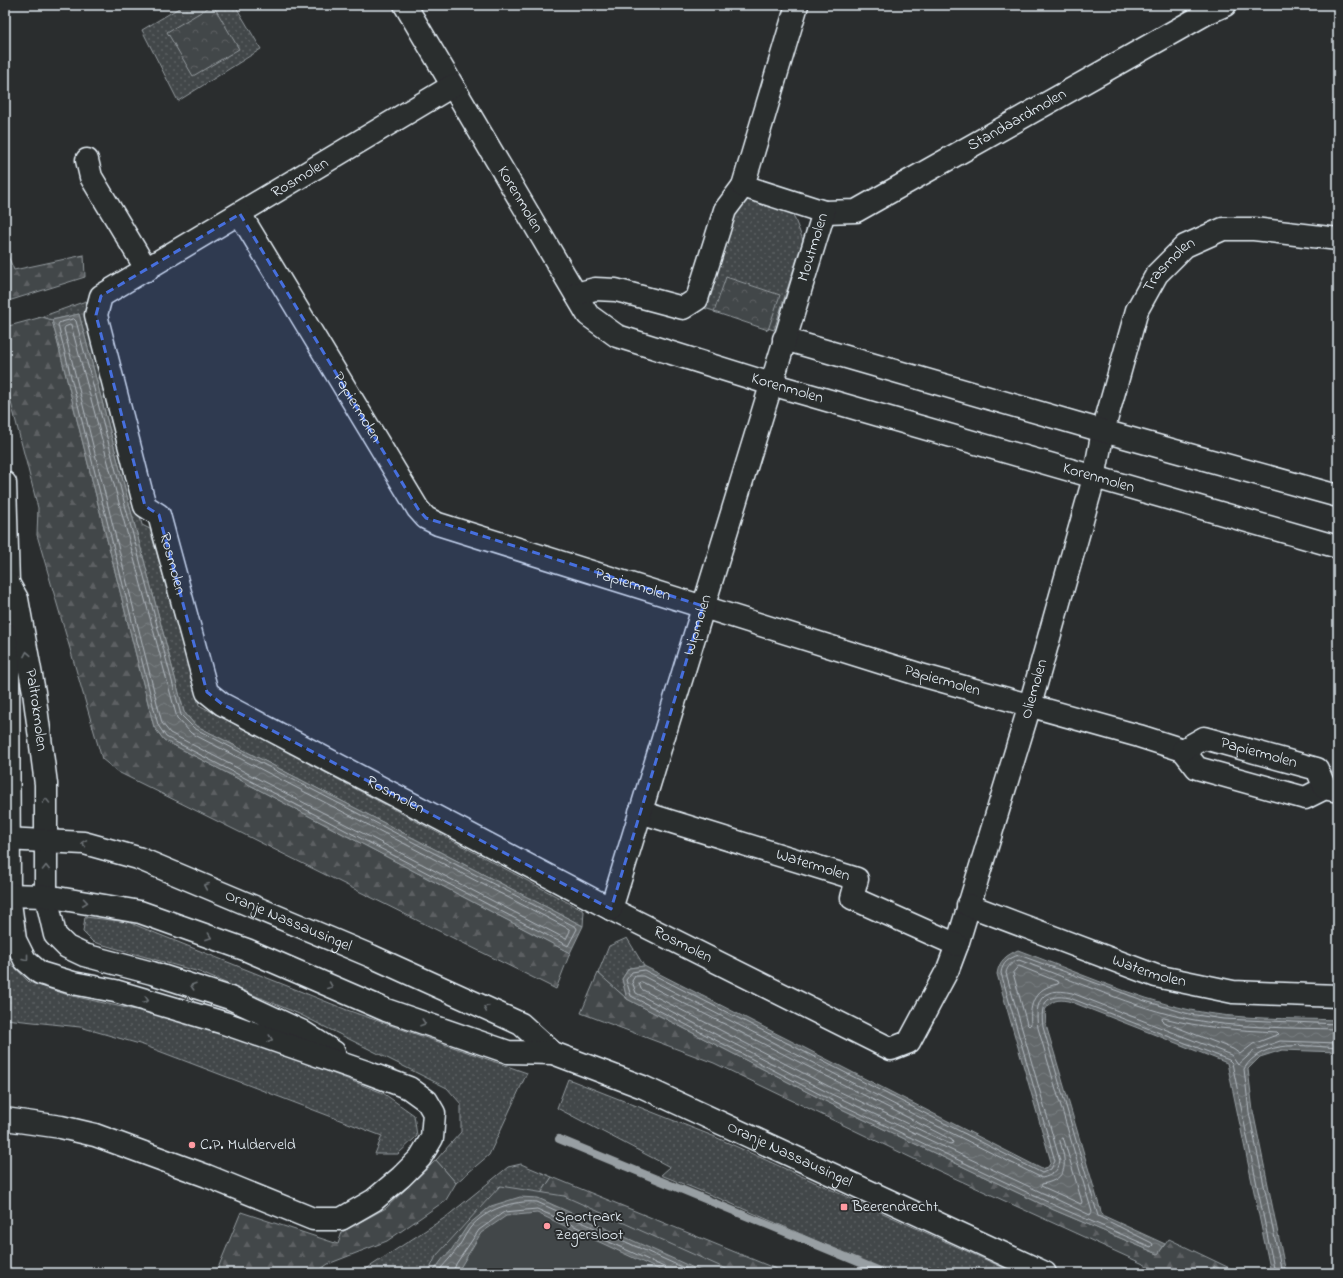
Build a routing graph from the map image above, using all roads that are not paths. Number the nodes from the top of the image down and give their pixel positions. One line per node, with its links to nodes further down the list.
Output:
1 (405, 5): 4 (street, Korenmolen)
2 (797, 5): 6 (street)
3 (1212, 8): 7 (street, Standaardmolen)
4 (452, 86): 8 (street, Rosmolen); 11 (street, Korenmolen)
5 (87, 160): 10 (street)
6 (743, 186): 7 (street, Moutmolen); 11 (street)
7 (824, 212): 12 (street, Moutmolen)
8 (240, 214): 10 (street, Rosmolen); 20 (street, Papiermolen)
9 (1338, 239): 14 (street, Trasmolen)
10 (147, 270): 31 (street, Rosmolen)
11 (576, 294): 13 (street, Korenmolen)
12 (784, 339): 13 (street, Wipmolen); 14 (street)
13 (771, 384): 15 (street, Korenmolen); 20 (street, Wipmolen)
14 (1103, 431): 15 (street, Oliemolen); 17 (street)
15 (1094, 478): 18 (street, Korenmolen); 22 (street, Oliemolen)
16 (5, 482): 19 (street, Paltrokmolen)
17 (1338, 496)
18 (1338, 548)
19 (6, 587): 27 (street, Paltrokmolen, one-way to 19)
20 (703, 606): 22 (street, Papiermolen); 25 (street, Wipmolen)
21 (5, 633): 26 (street, Paltrokmolen)
22 (1030, 705): 23 (street, Papiermolen); 30 (street, Oliemolen)
23 (1183, 750): 24 (street, Papiermolen); 24 (street, Papiermolen)
24 (1332, 789)
25 (640, 812): 31 (street, Wipmolen); 32 (street, Watermolen)
26 (7, 839): 27 (street, Oranje Nassausingel); 28 (street)
27 (47, 840): 29 (street, one-way to 27); 34 (street, Oranje Nassausingel, one-way to 27)
28 (7, 895): 29 (street, Oranje Nassausingel); 35 (street, one-way to 35)
29 (46, 896): 34 (street, Oranje Nassausingel, one-way to 34); 35 (street, one-way to 29)
30 (968, 906): 32 (street, Oliemolen); 33 (street, Watermolen)
31 (611, 909): 32 (street, Rosmolen)
32 (957, 945)
33 (1338, 996)
34 (553, 1053): 37 (street, Oranje Nassausingel)
35 (366, 1072): 36 (street)
36 (5, 1119)
37 (1045, 1273)

